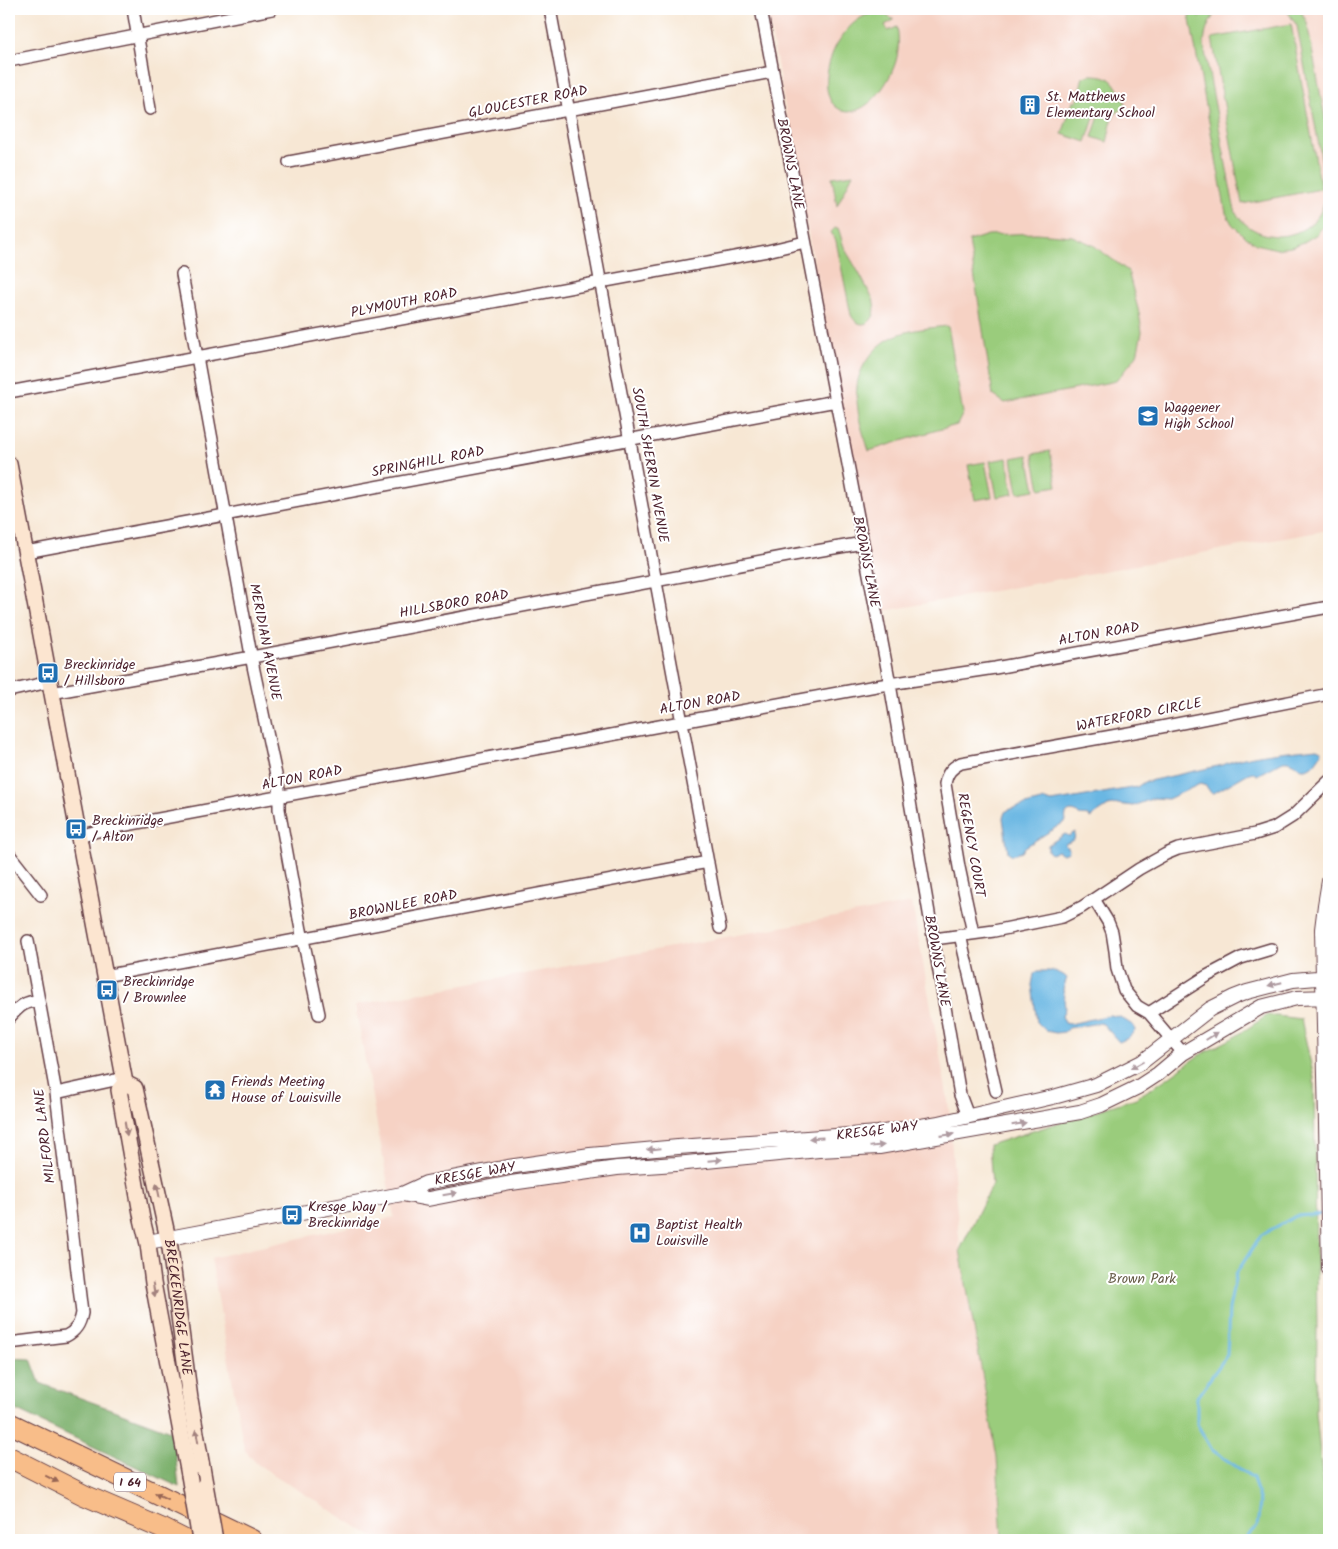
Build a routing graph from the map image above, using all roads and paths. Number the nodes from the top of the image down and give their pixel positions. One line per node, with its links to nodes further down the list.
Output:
1 (133, 9): 5 (street)
2 (272, 9): 5 (street)
3 (550, 9): 9 (street, SOUTH SHERRIN AVENUE)
4 (761, 9): 7 (street, BROWNS LANE)
5 (138, 36): 6 (street); 8 (street)
6 (9, 60)
7 (772, 72): 9 (street, GLOUCESTER ROAD); 11 (street, BROWNS LANE)
8 (150, 109)
9 (568, 110): 10 (street, GLOUCESTER ROAD); 13 (street, SOUTH SHERRIN AVENUE)
10 (290, 162)
11 (805, 242): 13 (street, PLYMOUTH ROAD); 16 (street, BROWNS LANE)
12 (182, 274): 14 (street, MERIDIAN AVENUE)
13 (600, 282): 14 (street, PLYMOUTH ROAD); 17 (street, SOUTH SHERRIN AVENUE)
14 (197, 358): 15 (street, PLYMOUTH ROAD); 19 (street, MERIDIAN AVENUE)
15 (9, 392)
16 (836, 401): 17 (street, SPRINGHILL ROAD); 20 (street, BROWNS LANE)
17 (630, 440): 19 (street, SPRINGHILL ROAD); 22 (street, SOUTH SHERRIN AVENUE)
18 (9, 464): 21 (main road, BRECKENRIDGE LANE)
19 (226, 515): 21 (street, SPRINGHILL ROAD); 24 (street, MERIDIAN AVENUE)
20 (863, 544): 22 (street, HILLSBORO ROAD); 25 (street, BROWNS LANE)
21 (26, 552): 26 (main road, BRECKENRIDGE LANE)
22 (656, 581): 24 (street, HILLSBORO ROAD); 29 (street, SOUTH SHERRIN AVENUE)
23 (1329, 607): 25 (street, ALTON ROAD)
24 (252, 657): 26 (street, HILLSBORO ROAD); 32 (street, MERIDIAN AVENUE)
25 (890, 684): 29 (street, ALTON ROAD); 43 (street, BROWNS LANE)
26 (50, 687): 27 (street, HILLSBORO ROAD); 33 (main road, BRECKENRIDGE LANE)
27 (9, 691)
28 (1329, 695): 30 (street, WATERFORD CIRCLE)
29 (681, 722): 32 (street, ALTON ROAD); 35 (street, SOUTH SHERRIN AVENUE)
30 (955, 766): 40 (street, REGENCY COURT)
31 (1329, 781): 38 (street)
32 (279, 797): 33 (street, ALTON ROAD); 42 (street, MERIDIAN AVENUE)
33 (78, 836): 46 (main road, BRECKENRIDGE LANE)
34 (9, 854): 37 (street)
35 (708, 862): 39 (street, SOUTH SHERRIN AVENUE); 42 (street, BROWNLEE ROAD)
36 (1329, 881): 47 (street)
37 (41, 895)
38 (1094, 899): 40 (street); 50 (street)
39 (720, 928)
40 (972, 933): 41 (street)
41 (960, 935): 43 (street); 56 (street)
42 (303, 938): 46 (street, BROWNLEE ROAD); 51 (street, MERIDIAN AVENUE)
43 (934, 939): 58 (street, BROWNS LANE)
44 (28, 941): 49 (street, MILFORD LANE)
45 (1271, 949): 50 (street)
46 (104, 976): 55 (main road, BRECKENRIDGE LANE)
47 (1326, 977): 48 (street); 53 (street, KRESGE WAY, one-way to 53)
48 (1327, 997): 54 (street, KRESGE WAY, one-way to 48); 62 (street)
49 (39, 1001): 52 (street); 57 (street, MILFORD LANE)
50 (1149, 1013): 53 (street)
51 (319, 1014)
52 (9, 1018)
53 (1171, 1040): 54 (street); 58 (street, KRESGE WAY, one-way to 58)
54 (1182, 1053): 59 (street, KRESGE WAY, one-way to 54)
55 (124, 1080): 57 (street); 60 (main road, BRECKENRIDGE LANE, one-way to 55); 61 (main road, BRECKENRIDGE LANE, one-way to 61)
56 (996, 1091)
57 (56, 1093): 63 (street, MILFORD LANE)
58 (968, 1116): 59 (street, KRESGE WAY, one-way to 59)
59 (402, 1194): 60 (street, KRESGE WAY)
60 (168, 1238): 61 (street, KRESGE WAY); 68 (main road, BRECKENRIDGE LANE, one-way to 60, bridge)
61 (148, 1242): 67 (main road, BRECKENRIDGE LANE, one-way to 67, bridge)
62 (1329, 1268)
63 (9, 1343)
64 (9, 1423): 69 (highway, I 64, one-way to 64)
65 (9, 1457): 66 (highway, I 64, one-way to 66)
66 (185, 1540)
67 (200, 1540)
68 (215, 1540)
69 (252, 1540)

